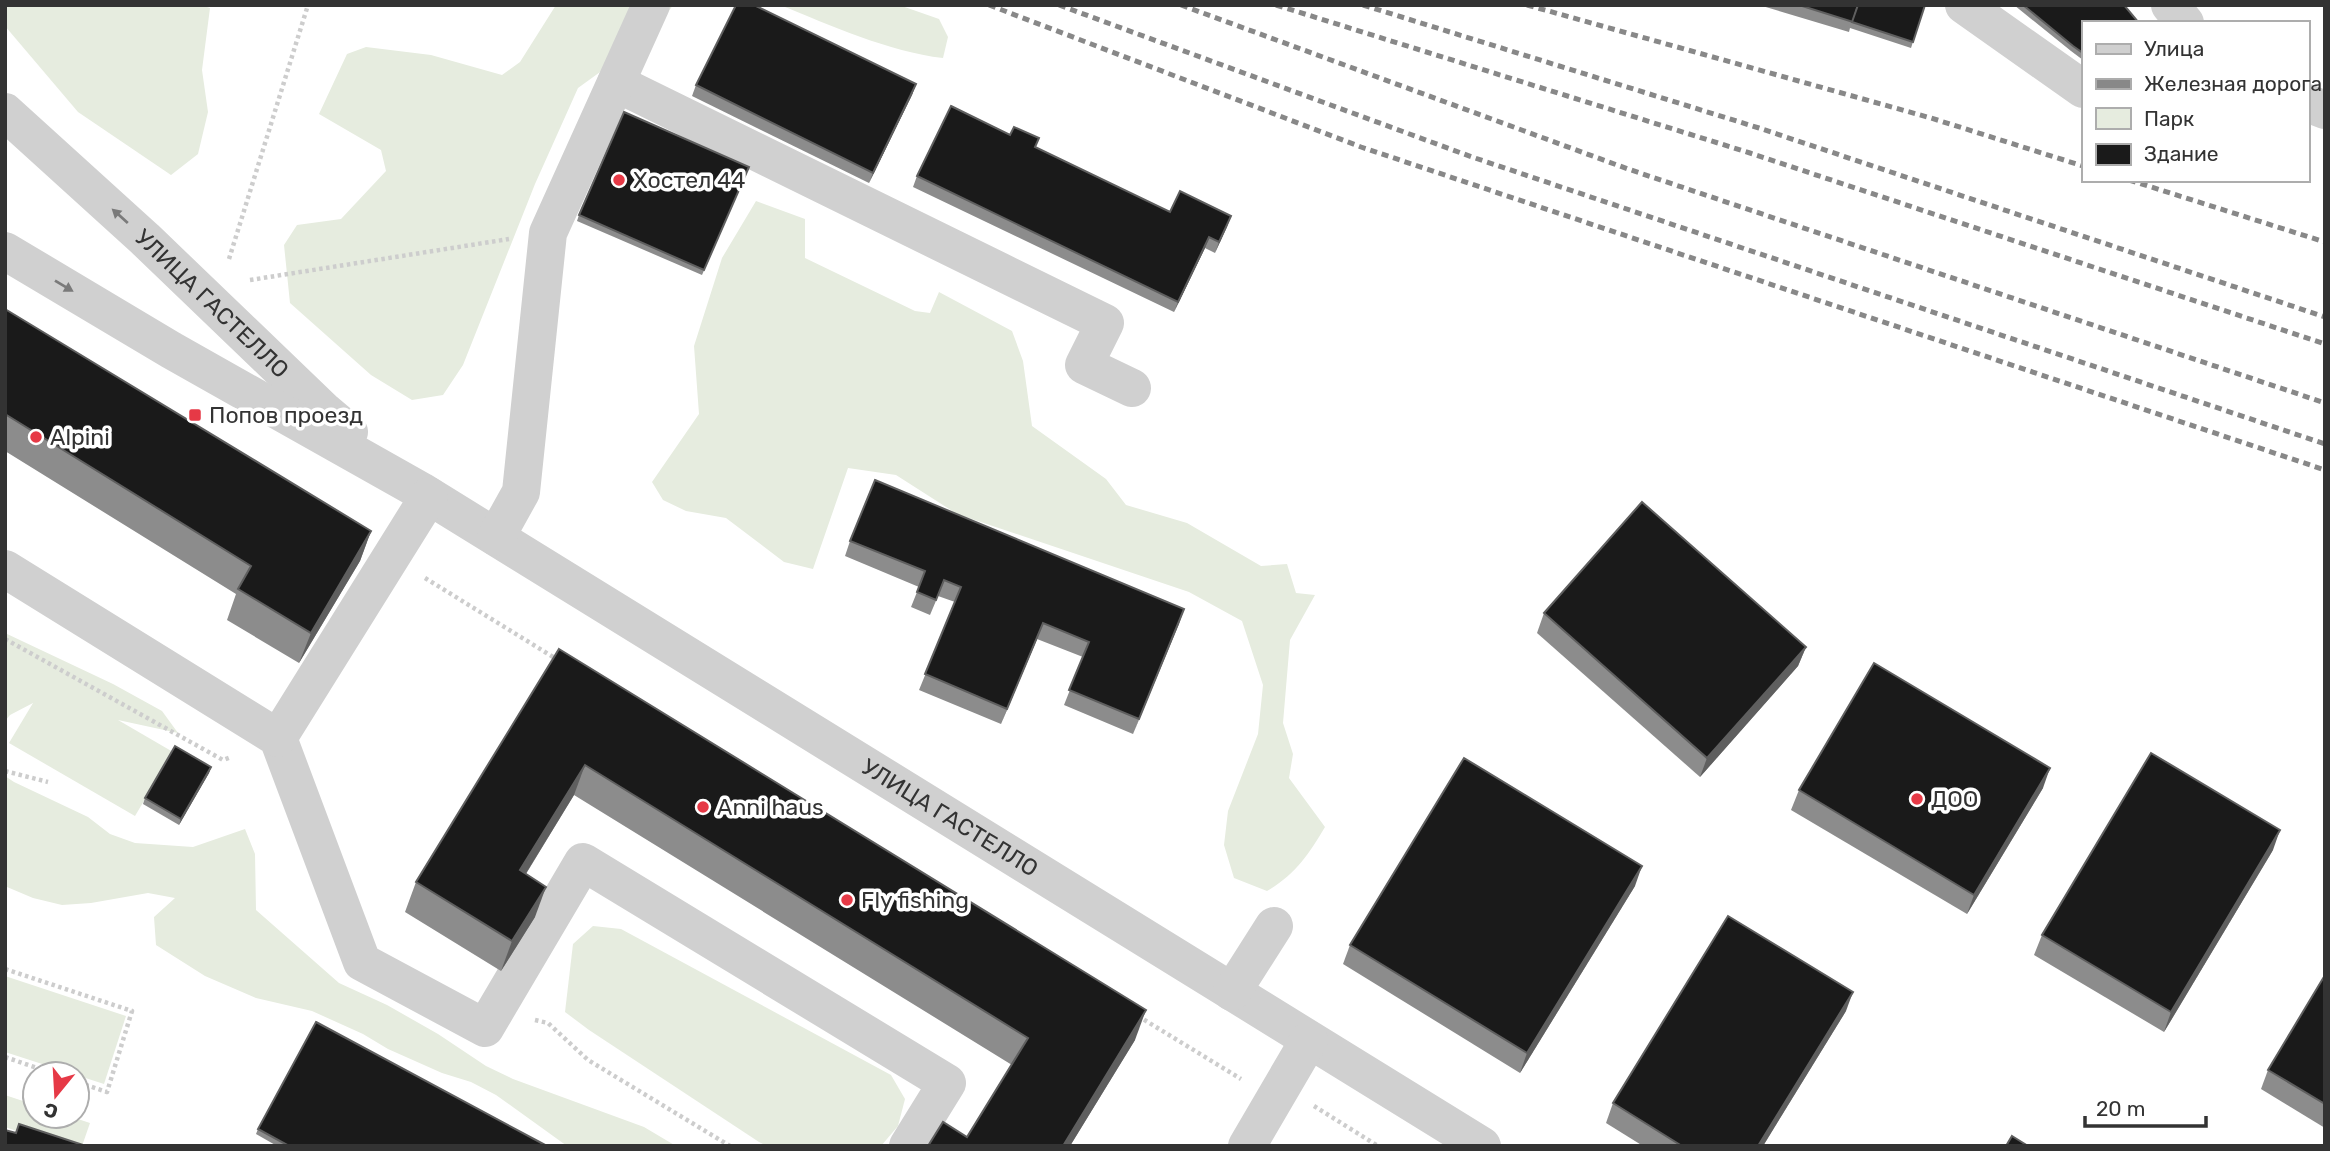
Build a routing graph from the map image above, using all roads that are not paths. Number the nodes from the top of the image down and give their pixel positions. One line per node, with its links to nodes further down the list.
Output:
1 (652, 5): 5 (street)
2 (1964, 5): 6 (street)
3 (2170, 5): 4 (street)
4 (2183, 21)
5 (616, 83): 9 (street); 11 (street)
6 (2082, 88)
7 (5, 111): 10 (street, УЛИЦА ГАСТЕЛЛО, one-way to 7)
8 (5, 251): 10 (street, УЛИЦА ГАСТЕЛЛО, one-way to 10)
9 (1132, 388)
10 (425, 494): 11 (street, УЛИЦА ГАСТЕЛЛО); 13 (street)
11 (496, 537): 15 (street, УЛИЦА ГАСТЕЛЛО)
12 (5, 569): 13 (street)
13 (278, 738): 17 (street)
14 (1274, 926): 15 (street)
15 (1232, 992): 16 (street, УЛИЦА ГАСТЕЛЛО)
16 (1308, 1040): 18 (street); 19 (street, УЛИЦА ГАСТЕЛЛО)
17 (908, 1146)
18 (1247, 1146)
19 (1482, 1146)

